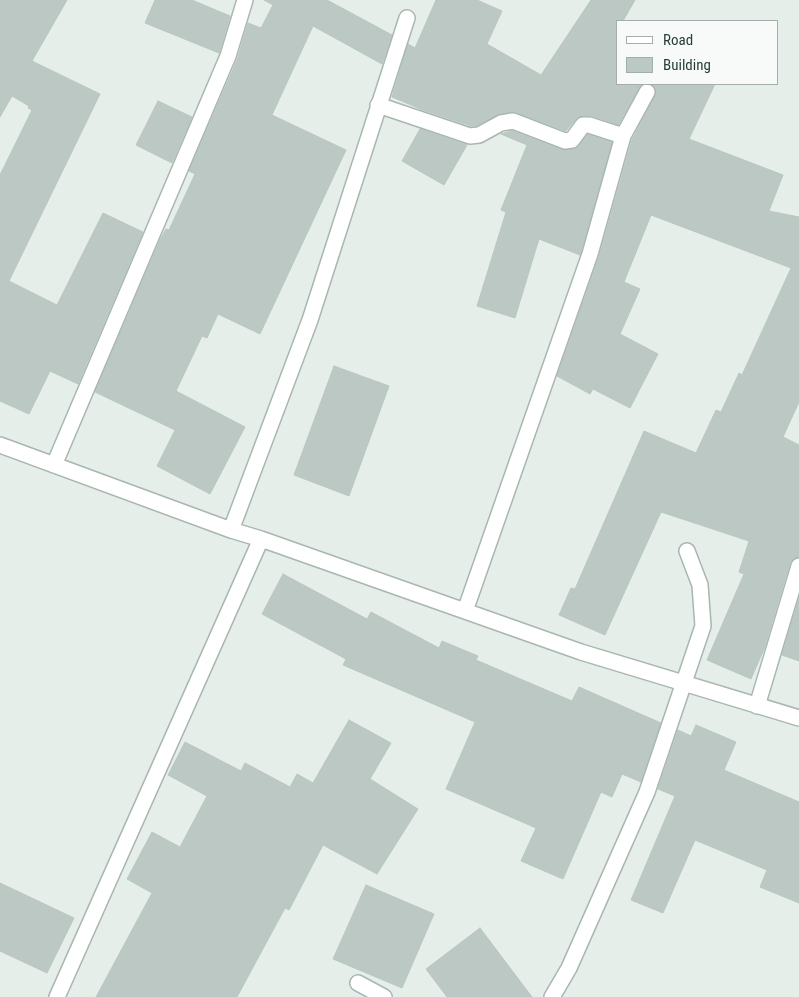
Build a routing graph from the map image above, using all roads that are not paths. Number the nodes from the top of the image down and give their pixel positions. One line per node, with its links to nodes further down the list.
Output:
1 (245, 0): 7 (street)
2 (407, 18): 4 (street)
3 (647, 92): 5 (street)
4 (378, 105): 5 (street); 8 (street)
5 (623, 136): 12 (street)
6 (0, 445): 7 (street)
7 (54, 465): 8 (street)
8 (231, 530): 9 (street)
9 (261, 539): 12 (street); 17 (street)
10 (687, 551): 13 (street)
11 (799, 566): 14 (street)
12 (465, 611): 13 (street)
13 (684, 684): 14 (street); 19 (street)
14 (757, 706): 15 (street)
15 (799, 718)
16 (358, 983): 18 (street)
17 (57, 997)
18 (384, 997)
19 (552, 997)

